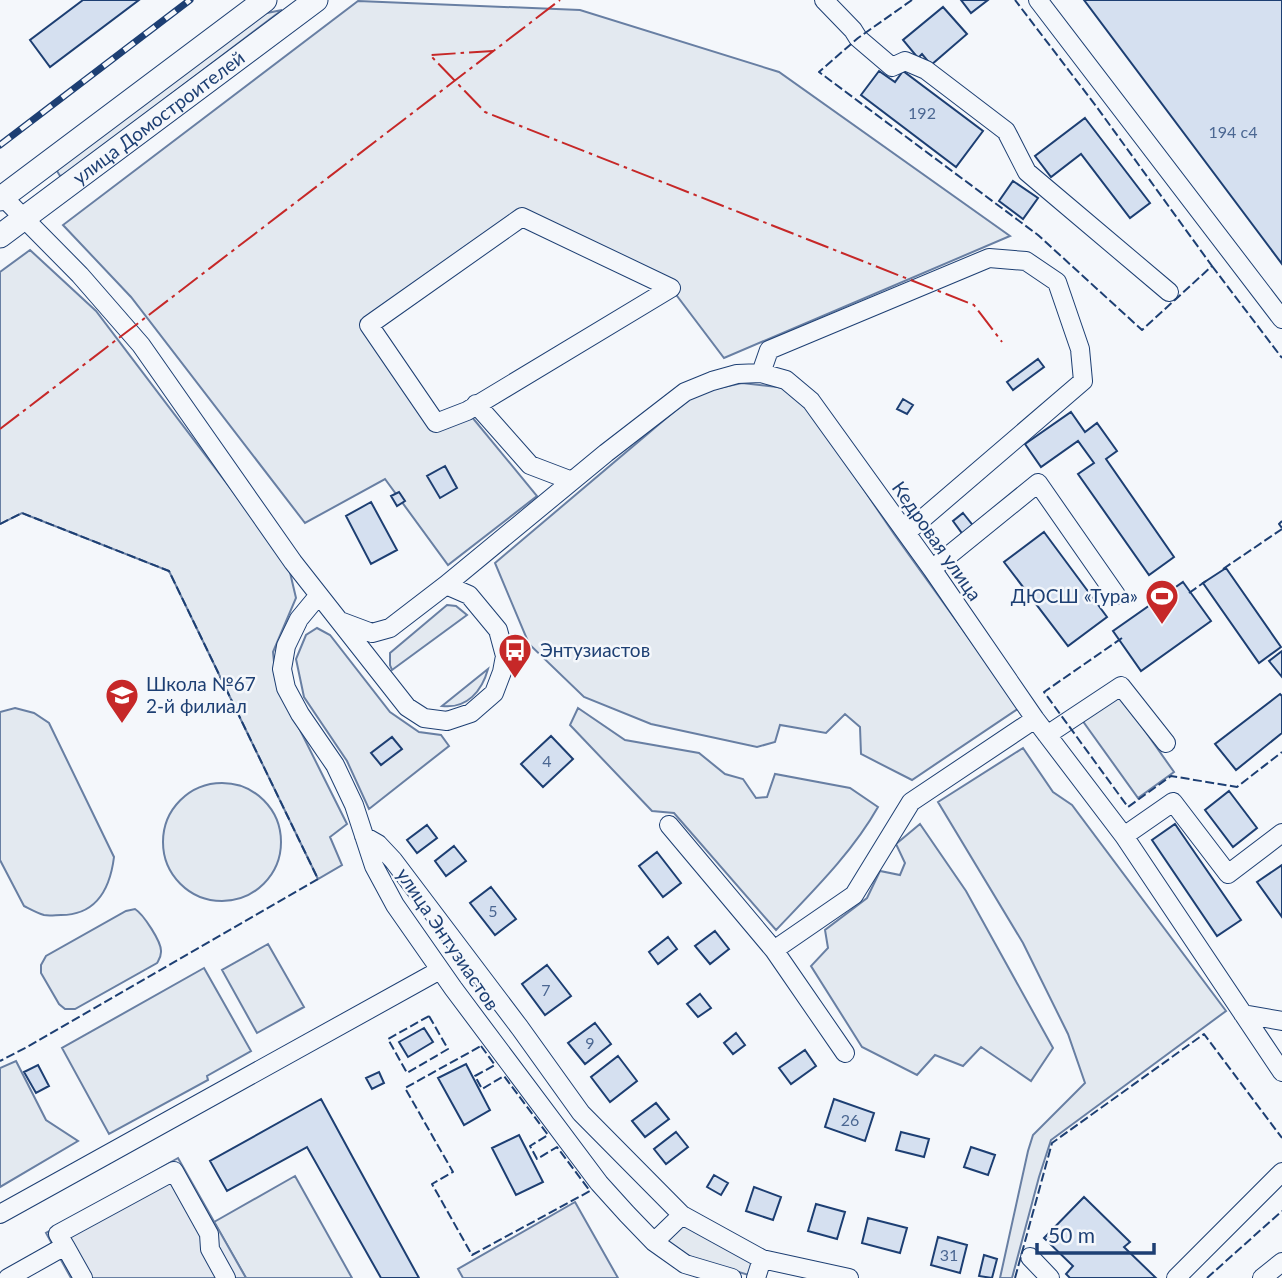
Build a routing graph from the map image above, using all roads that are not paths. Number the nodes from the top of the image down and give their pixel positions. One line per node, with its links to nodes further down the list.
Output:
1 (265, 0): 5 (main road, улица Домостроителей)
2 (316, 0): 6 (main road, улица Домостроителей)
3 (824, 0): 8 (street)
4 (1038, 0): 9 (street)
5 (1, 198): 6 (street)
6 (24, 219): 7 (main road, улица Домостроителей); 17 (street)
7 (0, 236)
8 (1169, 292)
9 (1282, 319)
10 (761, 373): 12 (street, Кедровая улица); 13 (street, Кедровая улица); 13 (street)
11 (477, 404): 11 (street); 12 (street)
12 (572, 481): 15 (street, Кедровая улица)
13 (906, 533): 14 (street, Кедровая улица)
14 (932, 569): 16 (street); 19 (street, Кедровая улица)
15 (446, 585): 18 (street, Кедровая улица); 18 (street)
16 (1116, 595)
17 (318, 596): 18 (street); 24 (street, улица Энтузиастов)
18 (340, 621)
19 (1035, 719): 20 (street, Кедровая улица); 26 (street)
20 (1048, 735): 21 (street); 25 (street, Кедровая улица)
21 (1166, 743)
22 (669, 825): 26 (street)
23 (1282, 833): 25 (street)
24 (364, 836): 27 (street, улица Энтузиастов); 30 (street)
25 (1124, 836): 28 (street, Кедровая улица)
26 (774, 950): 32 (street)
27 (440, 970): 31 (street, улица Энтузиастов); 35 (street)
28 (1243, 1014): 29 (street); 33 (street, Кедровая улица)
29 (1282, 1021)
30 (520, 1028): 31 (street); 36 (street)
31 (498, 1046): 37 (street, улица Энтузиастов)
32 (845, 1053)
33 (1282, 1072)
34 (1282, 1172): 50 (street)
35 (0, 1214)
36 (682, 1215): 37 (street); 40 (street)
37 (654, 1242): 42 (street, улица Энтузиастов)
38 (65, 1246): 43 (street); 44 (street); 45 (street)
39 (1030, 1257): 49 (street)
40 (762, 1259): 47 (street); 48 (street)
41 (1282, 1262): 51 (street)
42 (684, 1271): 46 (street, улица Энтузиастов)
43 (8, 1278)
44 (83, 1278)
45 (226, 1278)
46 (732, 1278)
47 (756, 1278)
48 (849, 1278)
49 (1050, 1278)
50 (1176, 1278)
51 (1262, 1278)

